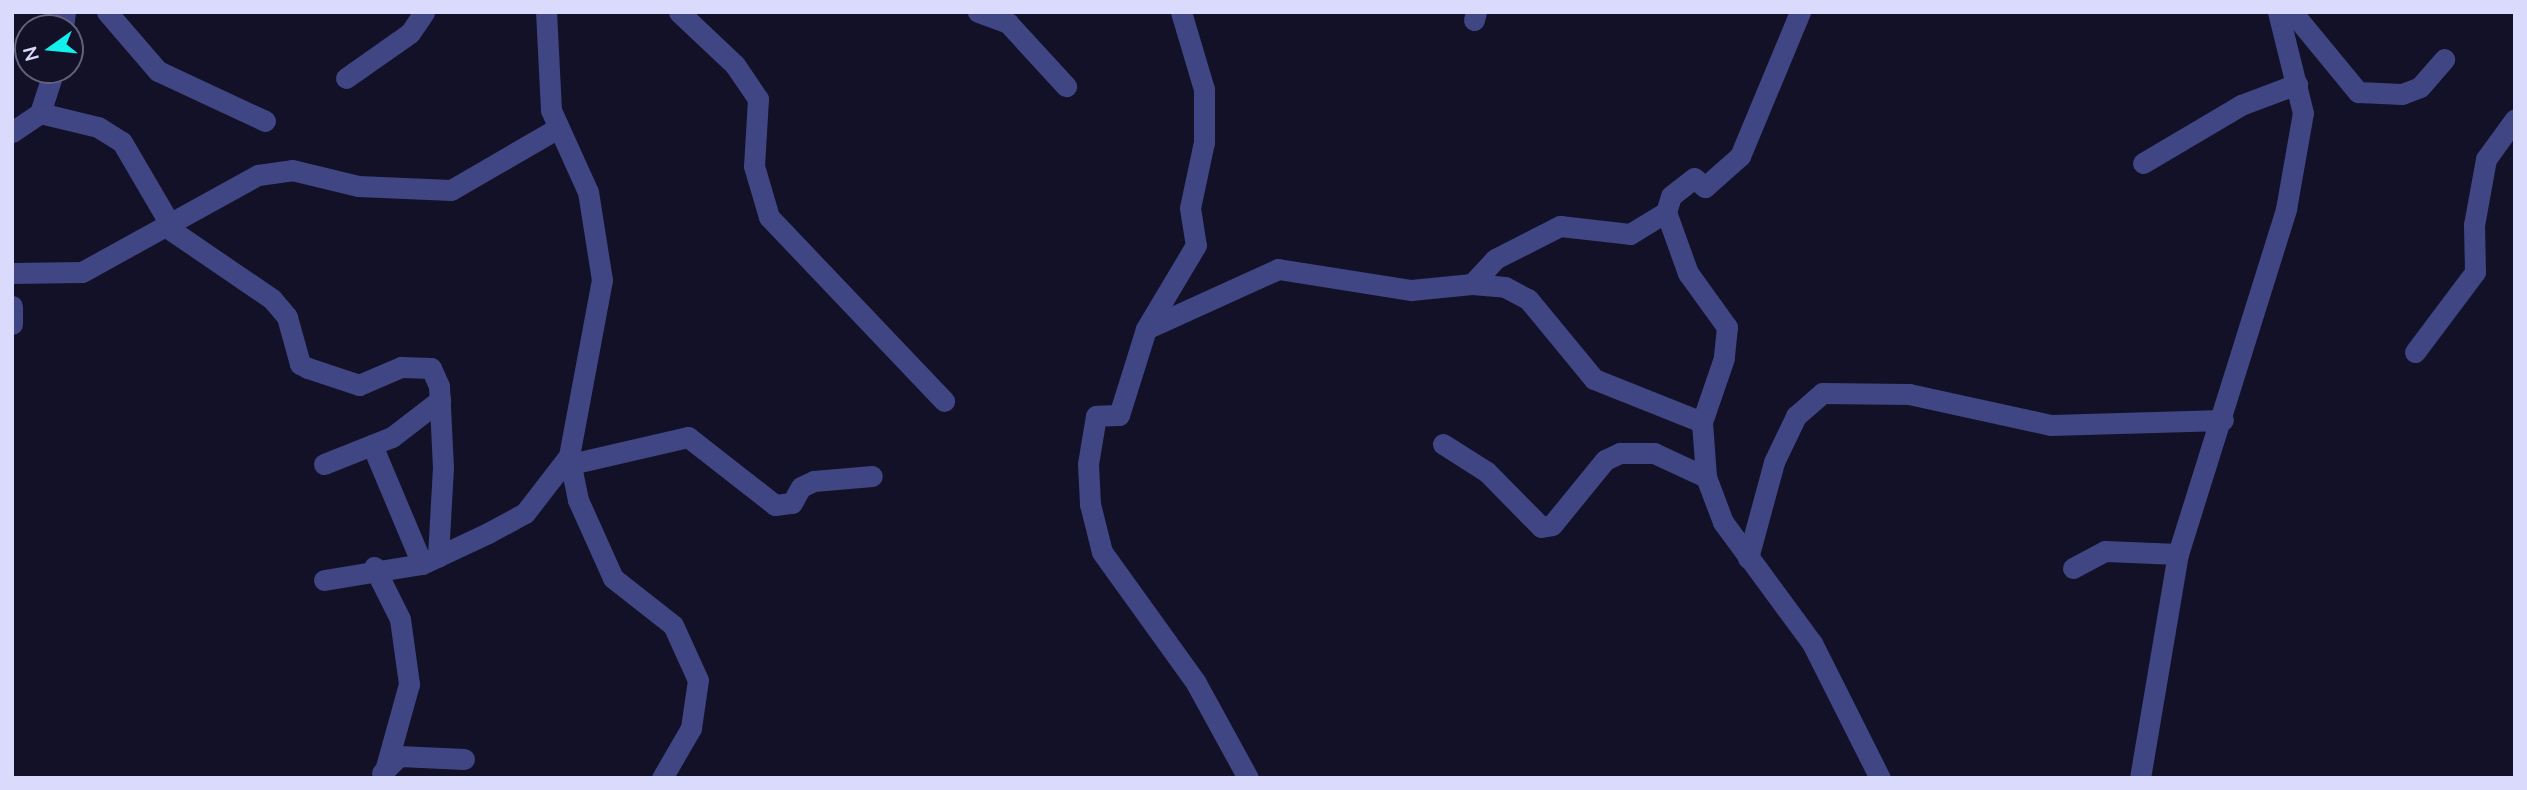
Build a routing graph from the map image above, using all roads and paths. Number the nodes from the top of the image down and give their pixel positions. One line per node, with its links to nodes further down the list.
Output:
1 (107, 12): 17 (street)
2 (424, 12): 11 (street)
3 (546, 12): 18 (street)
4 (679, 12): 30 (street)
5 (978, 12): 14 (street)
6 (1181, 12): 27 (street)
7 (1800, 12): 21 (street)
8 (2278, 12): 13 (street)
9 (2292, 12): 10 (street)
10 (2444, 59)
11 (346, 78)
12 (49, 84): 15 (street)
13 (2297, 84): 20 (street); 31 (street)
14 (1066, 86)
15 (40, 113): 19 (street); 22 (street)
16 (2515, 119): 28 (street)
17 (265, 121)
18 (558, 128): 22 (street); 35 (street)
19 (12, 132)
20 (2143, 163)
21 (1666, 212): 24 (street); 32 (street)
22 (170, 227): 23 (street); 29 (street)
23 (12, 273)
24 (1472, 284): 27 (street); 32 (street)
25 (12, 306): 26 (street)
26 (12, 324)
27 (1146, 329): 48 (street)
28 (2415, 352)
29 (440, 400): 34 (street); 41 (street)
30 (944, 401)
31 (2223, 421): 39 (street); 40 (street)
32 (1702, 422): 38 (street)
33 (1443, 444): 38 (street)
34 (372, 445): 36 (street); 41 (street)
35 (570, 460): 37 (street); 41 (street); 47 (street)
36 (324, 464)
37 (872, 476)
38 (1706, 477): 40 (street)
39 (2178, 554): 43 (street); 50 (street)
40 (1748, 558): 49 (street)
41 (430, 560): 42 (street)
42 (374, 567): 44 (street); 46 (street)
43 (2073, 568)
44 (324, 580)
45 (464, 759): 46 (street)
46 (382, 773)
47 (662, 778)
48 (1248, 778)
49 (1880, 778)
50 (2140, 778)

